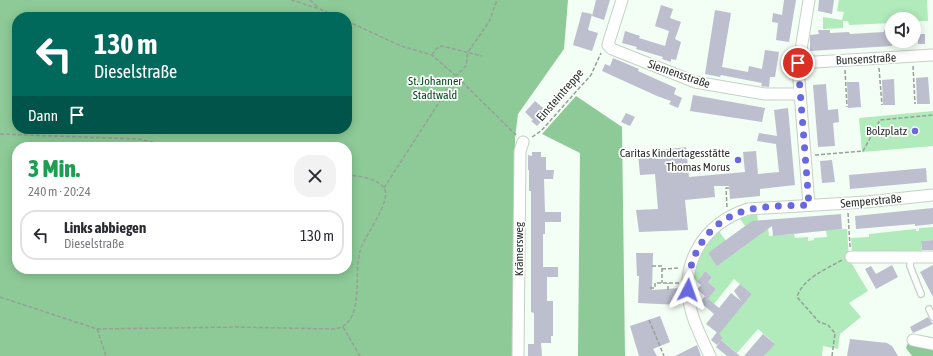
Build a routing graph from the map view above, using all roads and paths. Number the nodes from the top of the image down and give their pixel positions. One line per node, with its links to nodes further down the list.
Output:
1 (291, 0): 6 (path)
2 (310, 0): 6 (path)
3 (496, 0): 10 (path)
4 (622, 0): 19 (street, Siemensstraße)
5 (809, 0): 17 (street)
6 (320, 9): 7 (path)
7 (327, 12)
8 (352, 23): 12 (path)
9 (601, 51): 26 (path, Einsteintreppe)
10 (468, 52): 12 (path); 13 (path); 18 (path)
11 (933, 55): 14 (street, Bunsenstraße)
12 (432, 56): 18 (path)
13 (482, 56)
14 (913, 56): 15 (street, Bunsenstraße); 20 (path)
15 (878, 58): 16 (street, Bunsenstraße); 21 (path)
16 (844, 60): 17 (street, Bunsenstraße); 22 (path)
17 (798, 63): 19 (street)
18 (456, 76): 26 (path); 29 (path)
19 (800, 94): 34 (street)
20 (915, 104)
21 (882, 105)
22 (847, 107)
23 (933, 115): 27 (path)
24 (0, 134): 25 (path)
25 (152, 142)
26 (523, 142): 57 (street, Krämersweg)
27 (821, 154)
28 (352, 176): 29 (path)
29 (384, 188): 51 (path)
30 (729, 188): 32 (path)
31 (933, 195): 33 (street, Semperstraße)
32 (727, 203)
33 (847, 203): 34 (street, Semperstraße); 35 (path)
34 (809, 205): 39 (street, Semperstraße)
35 (851, 257): 37 (street); 60 (path)
36 (933, 257): 37 (street)
37 (910, 258): 46 (lane)
38 (652, 266): 40 (path)
39 (690, 268): 40 (path); 41 (street, Semperstraße)
40 (662, 269): 42 (path)
41 (688, 282): 43 (path); 59 (street, Semperstraße)
42 (662, 283): 43 (path); 44 (path)
43 (668, 283): 45 (path)
44 (650, 288)
45 (668, 290)
46 (921, 294)
47 (0, 297): 52 (path)
48 (929, 309): 49 (lane)
49 (933, 317)
50 (649, 320): 58 (path)
51 (343, 327): 52 (path); 56 (path)
52 (97, 329): 55 (path)
53 (913, 340): 54 (street)
54 (933, 344)
55 (106, 356)
56 (360, 356)
57 (518, 356)
58 (664, 356)
59 (710, 356)
60 (832, 356)

